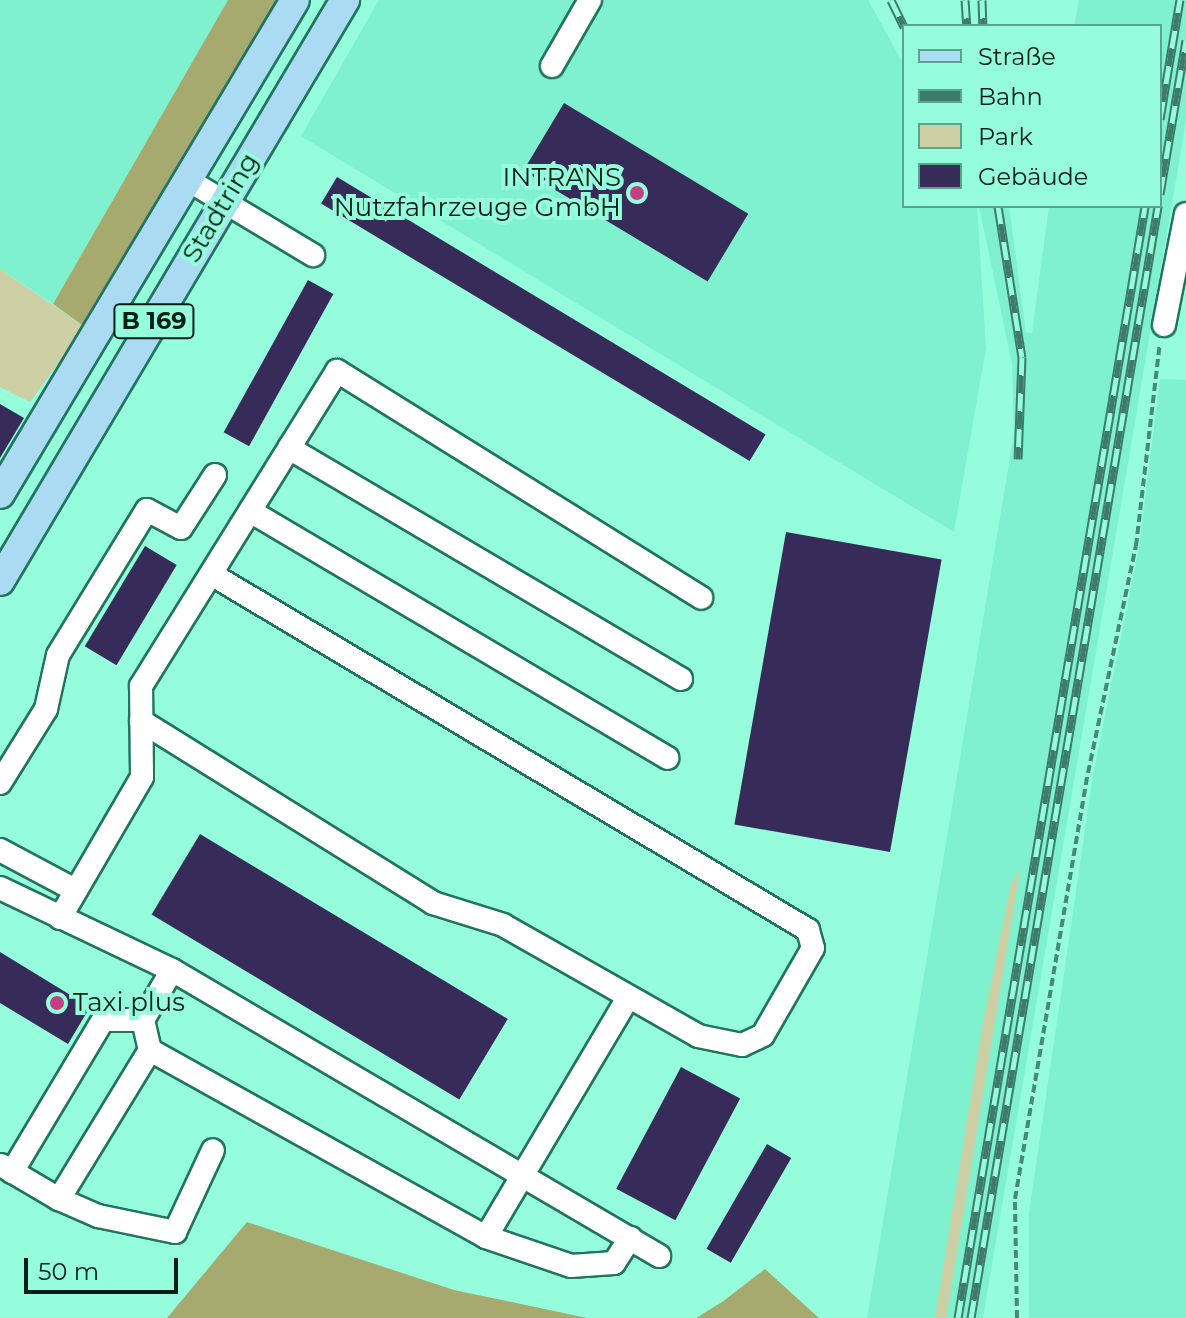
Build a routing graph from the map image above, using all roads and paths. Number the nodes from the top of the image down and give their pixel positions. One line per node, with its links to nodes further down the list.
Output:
1 (295, 0): 5 (main road, Stadtring / B 169)
2 (345, 0): 6 (main road, Stadtring / B 169)
3 (590, 0): 4 (street)
4 (552, 66)
5 (188, 180): 6 (street); 12 (main road, Stadtring / B 169)
6 (225, 202): 8 (street); 15 (main road, Stadtring / B 169)
7 (1186, 214): 9 (street)
8 (313, 255)
9 (1164, 325): 36 (path)
10 (289, 448): 13 (street); 16 (street); 17 (street)
11 (215, 475): 20 (street)
12 (0, 494)
13 (250, 511): 14 (street); 19 (street)
14 (211, 574): 18 (street); 26 (street)
15 (0, 581)
16 (701, 598)
17 (681, 679)
18 (141, 721): 23 (street); 26 (street)
19 (667, 758)
20 (0, 783)
21 (0, 850): 23 (street)
22 (0, 888): 24 (street)
23 (75, 890): 24 (street)
24 (60, 918): 25 (street)
25 (172, 970): 27 (street); 31 (street)
26 (628, 998): 31 (street)
27 (143, 1020): 28 (street); 30 (street)
28 (150, 1050): 32 (street); 33 (street)
29 (213, 1150): 32 (street)
30 (6, 1168): 32 (street)
31 (524, 1172): 33 (street); 34 (street)
32 (59, 1199)
33 (486, 1237): 34 (street)
34 (630, 1238): 35 (street)
35 (659, 1256)
36 (1017, 1318)

